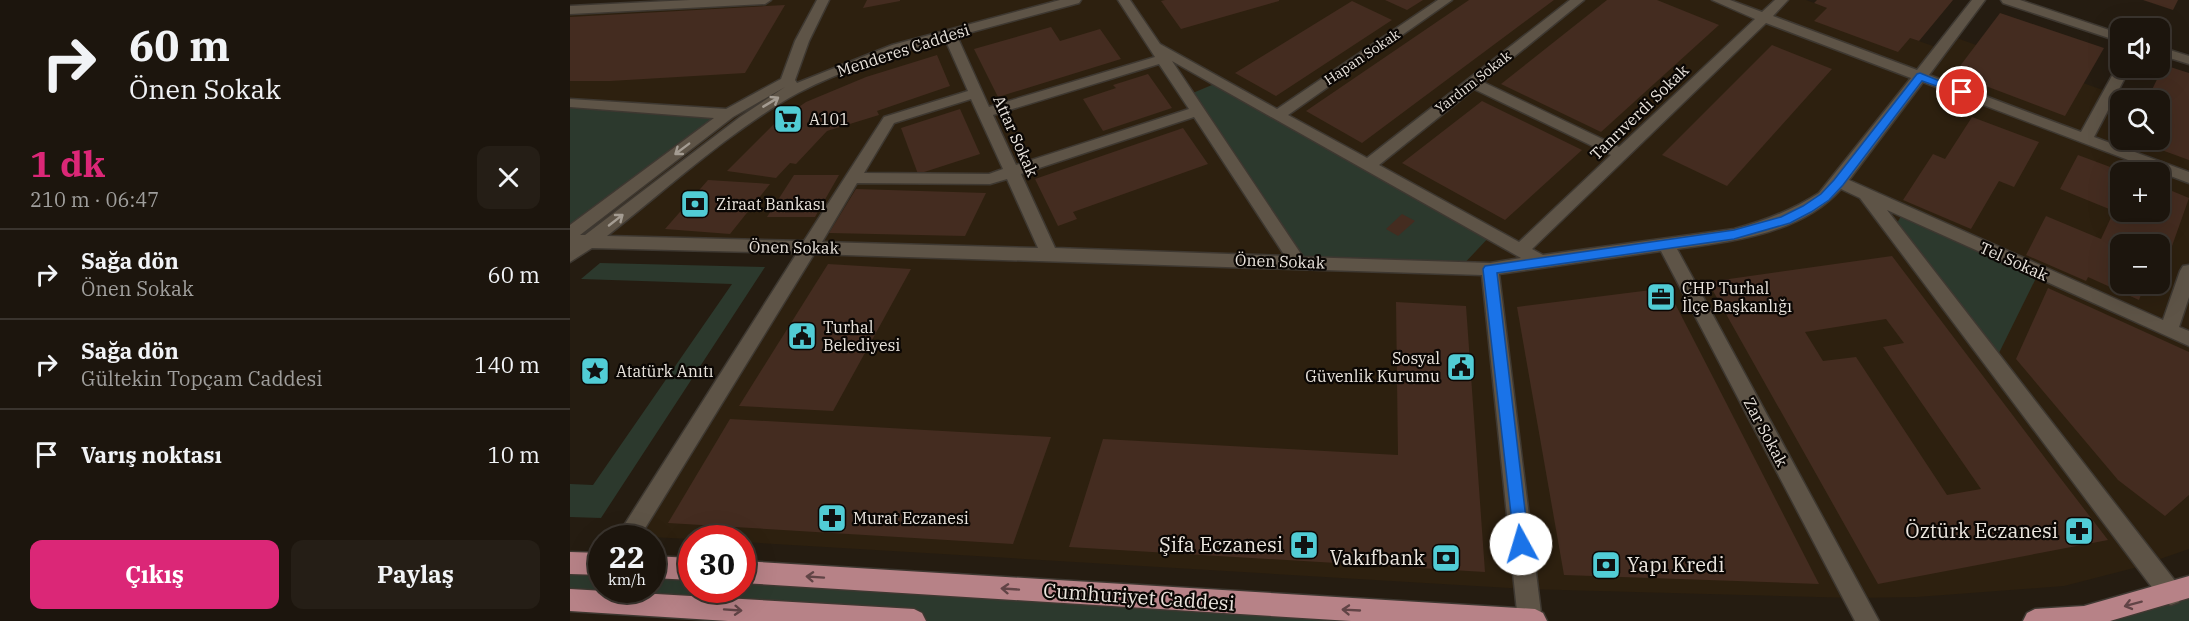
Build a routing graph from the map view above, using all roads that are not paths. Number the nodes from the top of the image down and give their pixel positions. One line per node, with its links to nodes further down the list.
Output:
1 (765, 0): 12 (street)
2 (823, 0): 22 (street)
3 (1032, 0): 22 (street, Menderes Caddesi)
4 (1075, 0): 14 (street, Menderes Caddesi)
5 (1124, 0): 16 (street)
6 (1446, 0): 28 (street, Hapan Sokak)
7 (1578, 0): 21 (street, Yardım Sokak)
8 (1718, 0): 13 (street)
9 (1782, 0): 13 (street, Tanrıverdi Sokak)
10 (1978, 0): 19 (street, Önen Sokak)
11 (2007, 0): 15 (street)
12 (570, 10)
13 (1764, 17): 19 (street); 30 (street, Tanrıverdi Sokak)
14 (949, 34): 22 (street, Menderes Caddesi); 23 (street, Attar Sokak)
15 (2110, 34)
16 (1160, 53): 25 (street); 26 (street); 28 (street)
17 (2170, 54): 18 (street)
18 (2189, 60)
19 (1920, 76): 29 (street); 35 (street, Önen Sokak)
20 (2118, 78): 29 (street)
21 (1473, 83): 30 (street); 31 (street, Yardım Sokak)
22 (791, 85): 27 (street, Menderes Caddesi); 39 (street, Menderes Caddesi, one-way to 22)
23 (976, 93): 26 (street, Attar Sokak); 33 (street)
24 (570, 103): 27 (street)
25 (1198, 111): 32 (street); 45 (street)
26 (985, 113): 32 (street, Attar Sokak)
27 (728, 114): 37 (street, Menderes Caddesi, one-way to 37)
28 (1278, 115): 31 (street)
29 (2085, 139): 34 (street)
30 (1621, 154): 42 (street, Tanrıverdi Sokak)
31 (1369, 165): 42 (street)
32 (1012, 172): 33 (street); 43 (street, Attar Sokak)
33 (852, 178): 41 (street)
34 (2189, 178)
35 (1839, 182): 36 (street, Tel Sokak); 40 (street, Önen Sokak)
36 (1866, 194): 49 (street, Tel Sokak); 55 (street)
37 (570, 234)
38 (570, 241): 39 (street, Önen Sokak)
39 (588, 242): 41 (street, Önen Sokak); 44 (street, Menderes Caddesi)
40 (1666, 244): 46 (street, Önen Sokak); 60 (street, Zar Sokak)
41 (809, 247): 43 (street, Önen Sokak); 51 (street)
42 (1521, 250): 46 (street)
43 (1049, 254): 45 (street, Önen Sokak)
44 (570, 256)
45 (1297, 261): 47 (street, Önen Sokak)
46 (1541, 262): 47 (street, Önen Sokak)
47 (1490, 269): 58 (street)
48 (2189, 271): 49 (street)
49 (2169, 330): 50 (street, Tel Sokak)
50 (2189, 339)
51 (635, 525)
52 (570, 563): 53 (main road)
53 (588, 564)
54 (756, 573): 58 (main road, Cumhuriyet Caddesi, one-way to 54)
55 (2180, 590): 61 (main road, one-way to 61)
56 (570, 600): 57 (main road, one-way to 57)
57 (900, 621)
58 (1530, 621): 59 (main road, Cumhuriyet Caddesi)
59 (1535, 621)
60 (1867, 621)
61 (2035, 621)

